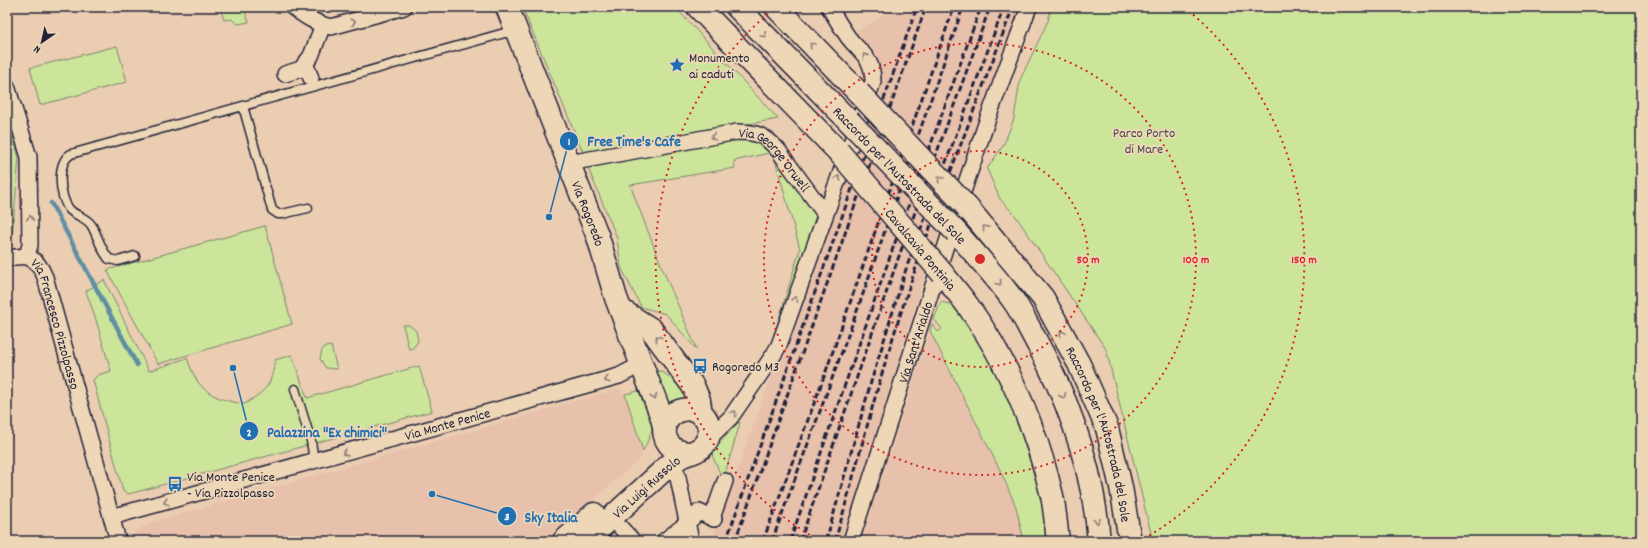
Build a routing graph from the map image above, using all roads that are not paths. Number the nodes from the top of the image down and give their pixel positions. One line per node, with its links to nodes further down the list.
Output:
1 (292, 7): 9 (street)
2 (404, 7): 9 (street, one-way to 2)
3 (507, 7): 10 (main road, Via Rogoredo)
4 (698, 7): 42 (main road, Cavalcavia Pontinia, bridge)
5 (737, 7): 43 (main road, Raccordo per l'Autostrada del Sole, one-way to 43, bridge)
6 (776, 7): 44 (main road, Raccordo per l'Autostrada del Sole, one-way to 6, bridge)
7 (829, 7): 18 (street, Via George Orwell, one-way to 7)
8 (1029, 7): 41 (street, Via Sant'Arialdo)
9 (323, 25): 11 (street)
10 (516, 29): 15 (lane); 16 (main road, Via Rogoredo)
11 (306, 63): 12 (street); 13 (street)
12 (285, 74)
13 (311, 78)
14 (7, 86): 19 (street, Via Francesco Pizzolpasso, one-way to 14)
15 (243, 106): 17 (lane); 20 (lane)
16 (570, 163): 18 (street, Via George Orwell, one-way to 16); 22 (main road, Via Rogoredo)
17 (308, 208)
18 (825, 214): 28 (street, Via George Orwell, one-way to 18)
19 (27, 256): 21 (street); 32 (street, Via Francesco Pizzolpasso)
20 (135, 256)
21 (7, 259)
22 (621, 310): 23 (main road, Via Rogoredo); 24 (main road, one-way to 22)
23 (642, 364): 24 (main road); 27 (main road, Via Rogoredo, one-way to 27); 29 (street, Via Monte Penice, one-way to 29)
24 (688, 378): 26 (main road)
25 (295, 389): 29 (lane)
26 (701, 414): 27 (main road); 28 (main road)
27 (665, 431): 28 (main road); 36 (main road, Via Luigi Russolo)
28 (699, 447): 37 (main road, Via Luigi Russolo)
29 (314, 461): 32 (street, Via Monte Penice, one-way to 32)
30 (677, 473): 33 (street)
31 (725, 481): 33 (street)
32 (111, 517): 35 (street, Via Francesco Pizzolpasso)
33 (686, 524): 39 (street); 40 (street)
34 (621, 528): 38 (street)
35 (118, 541)
36 (564, 541)
37 (586, 541)
38 (633, 541)
39 (664, 541)
40 (691, 541)
41 (850, 541)
42 (1058, 541)
43 (1099, 541)
44 (1130, 541)

